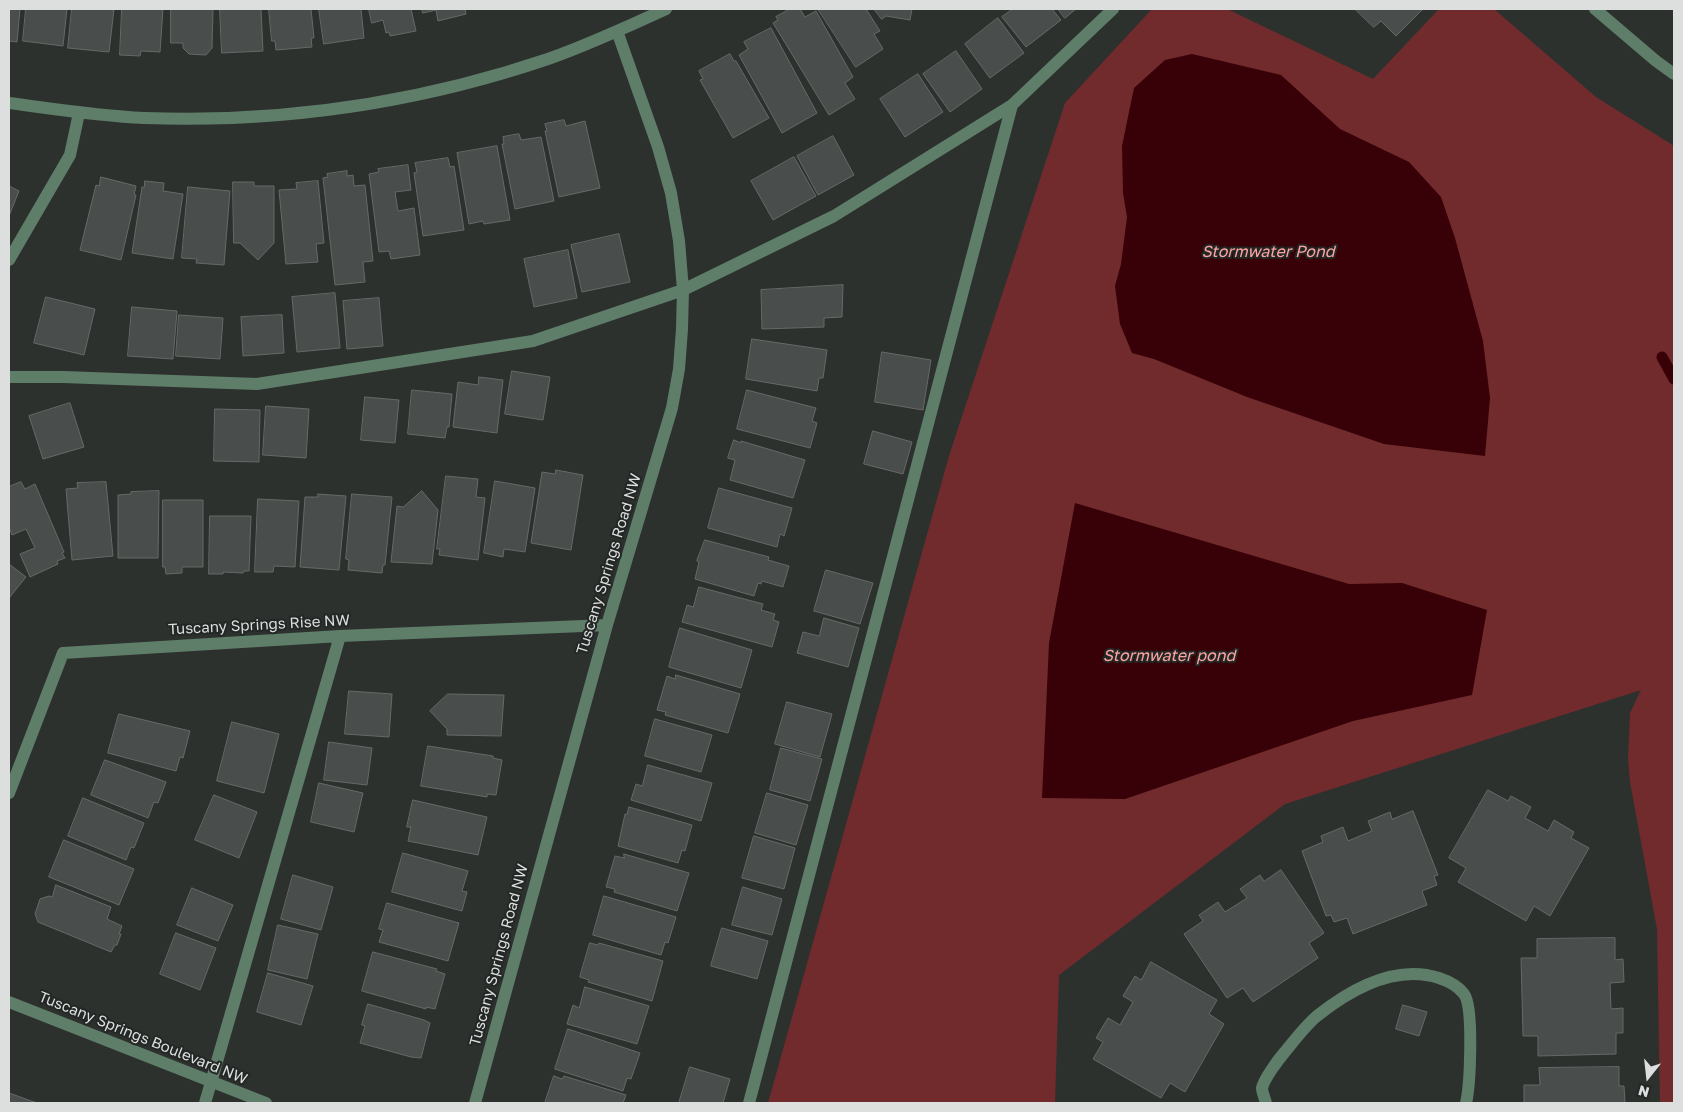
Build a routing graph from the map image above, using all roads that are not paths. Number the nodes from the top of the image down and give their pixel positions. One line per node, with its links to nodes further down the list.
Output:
1 (666, 9): 4 (street)
2 (1113, 9): 7 (street)
3 (1595, 9): 5 (street)
4 (617, 31): 8 (street); 10 (street, Tuscany Springs Road NW)
5 (1674, 74)
6 (9, 103): 8 (street)
7 (1012, 105): 10 (street); 20 (street)
8 (79, 113): 9 (street)
9 (9, 260)
10 (683, 290): 11 (street); 12 (street, Tuscany Springs Road NW)
11 (9, 377)
12 (607, 625): 13 (street, Tuscany Springs Rise NW); 19 (street, Tuscany Springs Road NW)
13 (340, 636): 14 (street, Tuscany Springs Rise NW); 16 (street)
14 (9, 793)
15 (9, 1002): 16 (street, Tuscany Springs Boulevard NW)
16 (211, 1082): 17 (street); 18 (street, Tuscany Springs Boulevard NW)
17 (205, 1103)
18 (266, 1103)
19 (475, 1103)
20 (749, 1103)
21 (1266, 1103): 22 (street)
22 (1466, 1103)

